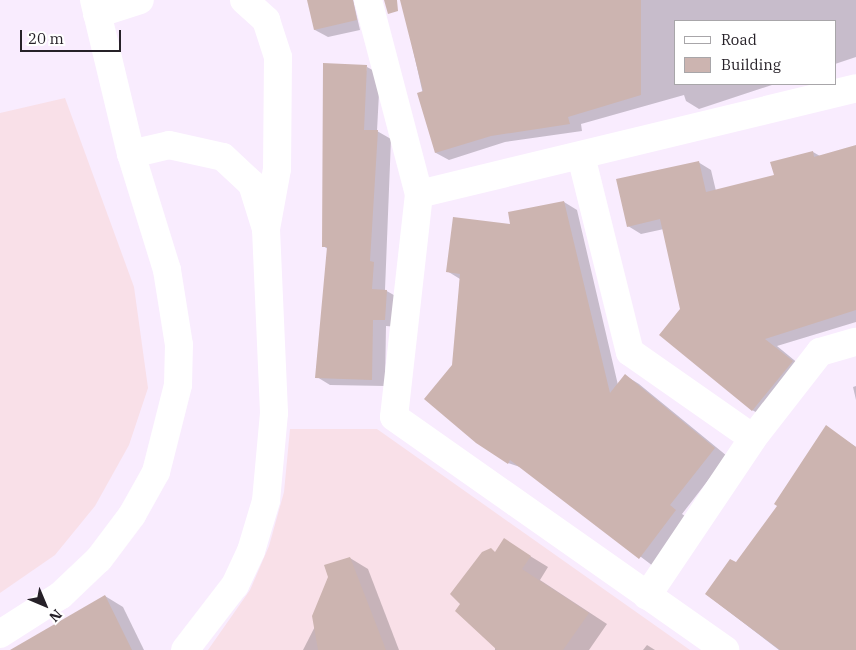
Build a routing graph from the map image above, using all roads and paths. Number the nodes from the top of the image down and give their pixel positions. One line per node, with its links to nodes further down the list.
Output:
1 (140, 0): 4 (street)
2 (244, 0): 9 (street)
3 (368, 0): 8 (street)
4 (95, 7): 6 (street)
5 (856, 88): 7 (street)
6 (131, 154): 9 (street); 13 (street)
7 (581, 156): 8 (street); 11 (street)
8 (419, 194): 12 (street)
9 (266, 229): 14 (street)
10 (856, 342): 11 (street)
11 (753, 438): 12 (street)
12 (647, 596): 15 (street)
13 (0, 634)
14 (185, 650)
15 (725, 650)

